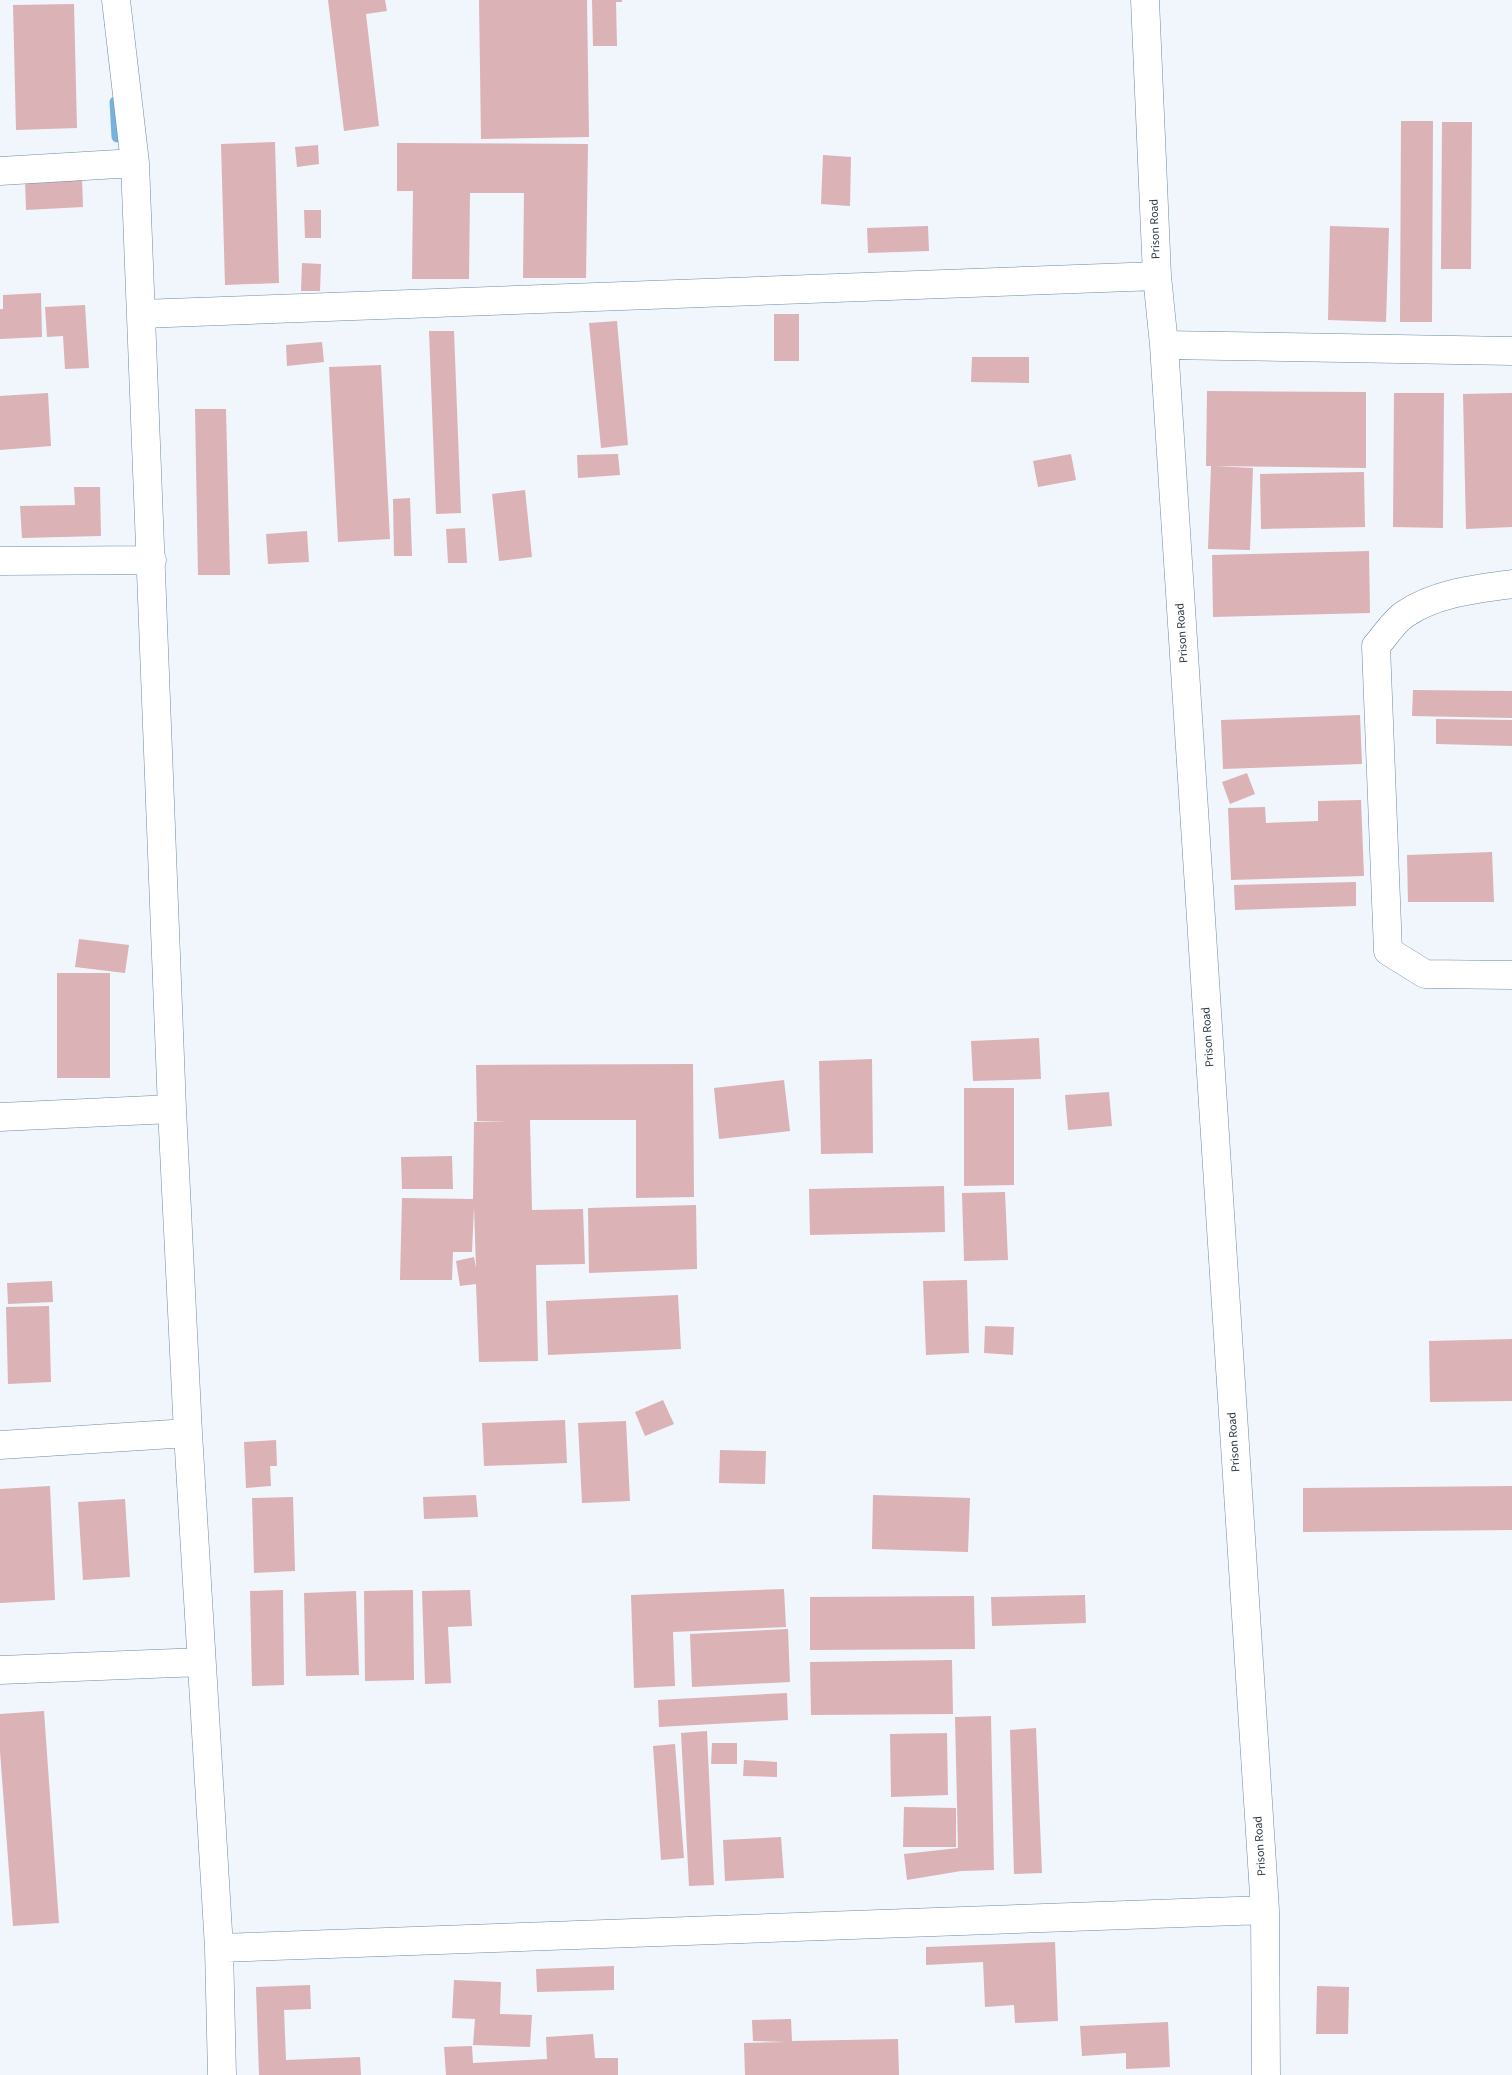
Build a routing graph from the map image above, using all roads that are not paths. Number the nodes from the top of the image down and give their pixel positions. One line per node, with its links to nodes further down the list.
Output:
1 (116, 0): 3 (street)
2 (1145, 0): 5 (street, Prison Road)
3 (135, 163): 4 (street); 6 (street)
4 (0, 171)
5 (1157, 276): 6 (street); 7 (street, Prison Road)
6 (141, 314): 9 (street)
7 (1164, 345): 8 (street); 19 (street, Prison Road)
8 (1512, 351)
9 (152, 560): 10 (street); 13 (street)
10 (0, 561)
11 (1512, 584): 12 (street)
12 (1512, 975)
13 (172, 1109): 14 (street); 15 (street)
14 (0, 1117)
15 (188, 1433): 16 (street); 17 (street)
16 (0, 1445)
17 (201, 1662): 18 (street); 20 (street)
18 (0, 1670)
19 (1265, 1910): 20 (street); 22 (street, Prison Road)
20 (219, 1948): 21 (street)
21 (222, 2075)
22 (1266, 2075)

